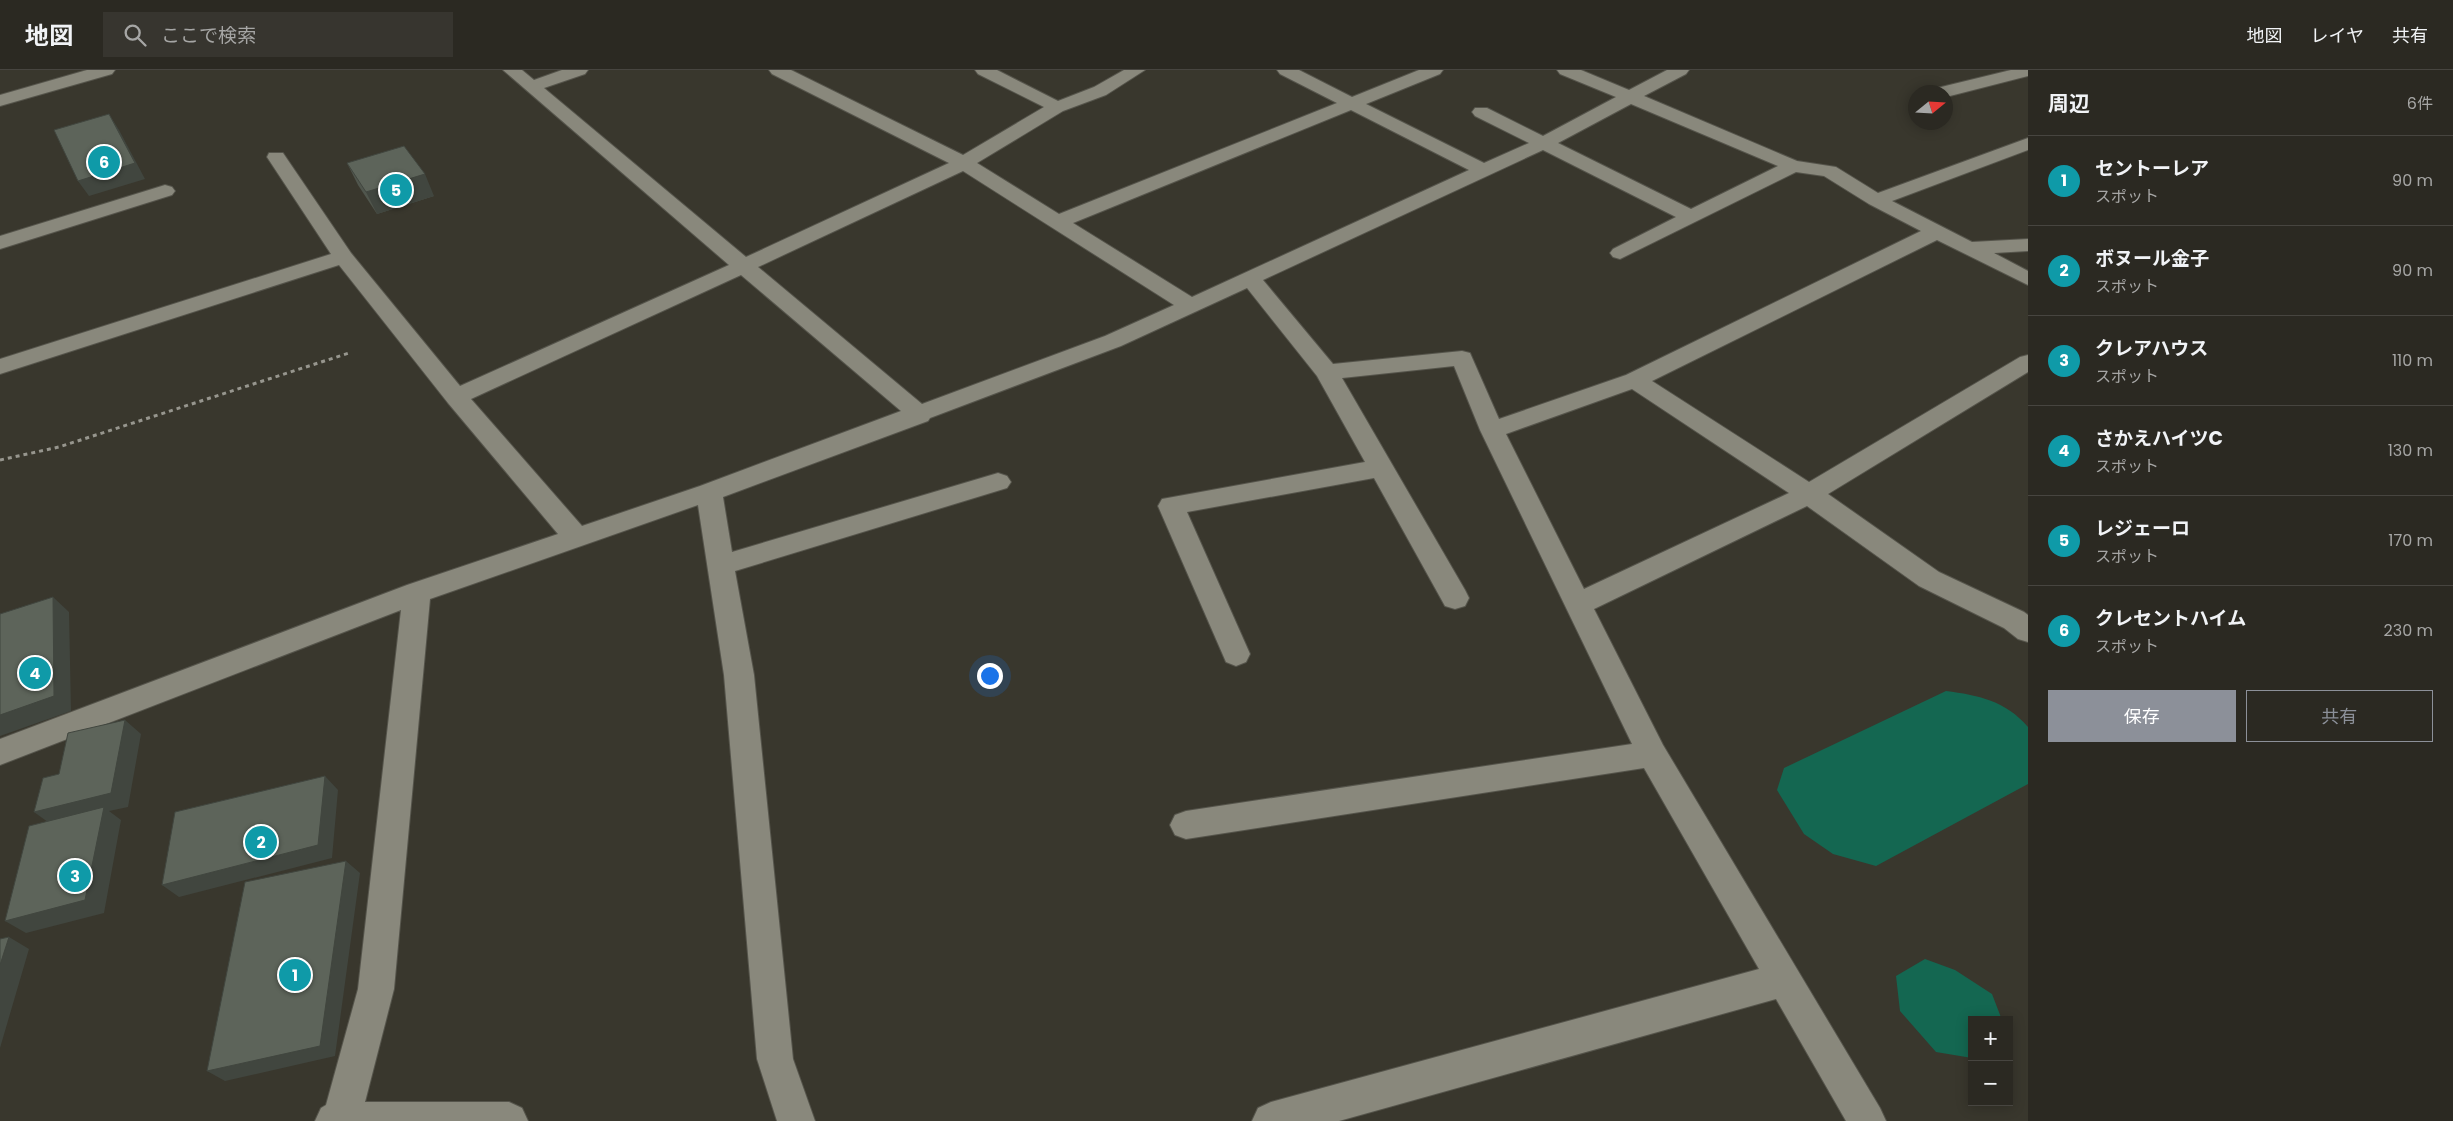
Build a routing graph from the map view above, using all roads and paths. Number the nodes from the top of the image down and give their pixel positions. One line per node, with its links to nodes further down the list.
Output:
1 (106, 70): 15 (street)
2 (512, 70): 12 (street)
3 (579, 70): 12 (street)
4 (778, 70): 22 (street)
5 (984, 70): 17 (street)
6 (1136, 70): 17 (street)
7 (1286, 70): 16 (street)
8 (1434, 70): 16 (street)
9 (1566, 70): 14 (street)
10 (1680, 70): 14 (street)
11 (2028, 71): 13 (street)
12 (533, 86): 35 (street)
13 (1953, 90)
14 (1632, 96): 19 (street); 23 (street)
15 (0, 100)
16 (1354, 104): 24 (street); 28 (street)
17 (1057, 107): 22 (street)
18 (1481, 112): 19 (street)
19 (1544, 143): 24 (street); 27 (street)
20 (2028, 144): 26 (street)
21 (276, 157): 34 (street)
22 (964, 163): 28 (street); 35 (street)
23 (1794, 166): 26 (street); 27 (street)
24 (1483, 170): 36 (street)
25 (165, 191): 30 (street)
26 (1876, 200): 29 (street)
27 (1691, 217): 33 (street)
28 (1060, 221): 38 (street)
29 (1936, 232): 32 (street); 43 (street)
30 (0, 243)
31 (2028, 245): 32 (street)
32 (1968, 248): 37 (street)
33 (1620, 253)
34 (343, 258): 41 (street); 44 (street)
35 (744, 266): 44 (street); 45 (street)
36 (1249, 277): 38 (street); 42 (street)
37 (2028, 279)
38 (1190, 305): 45 (street)
39 (349, 353): 47 (path)
40 (2028, 362): 51 (street)
41 (0, 366)
42 (1326, 372): 46 (street); 48 (street)
43 (1634, 380): 46 (street); 51 (street)
44 (456, 397): 52 (street)
45 (920, 415): 50 (street)
46 (1492, 430): 56 (street)
47 (0, 460)
48 (1380, 468): 55 (street); 58 (street)
49 (998, 482): 53 (street)
50 (708, 492): 52 (street); 53 (street)
51 (1809, 494): 56 (street); 57 (street)
52 (577, 538): 54 (street)
53 (721, 565): 65 (street)
54 (417, 593): 59 (street); 63 (street)
55 (1455, 598)
56 (1577, 605): 60 (street)
57 (2028, 631)
58 (1236, 654)
59 (0, 752)
60 (1652, 754): 61 (street); 62 (street)
61 (1186, 825)
62 (1785, 979): 66 (street); 67 (street)
63 (339, 1120): 64 (street)
64 (509, 1121)
65 (796, 1121)
66 (1271, 1121)
67 (1867, 1121)

